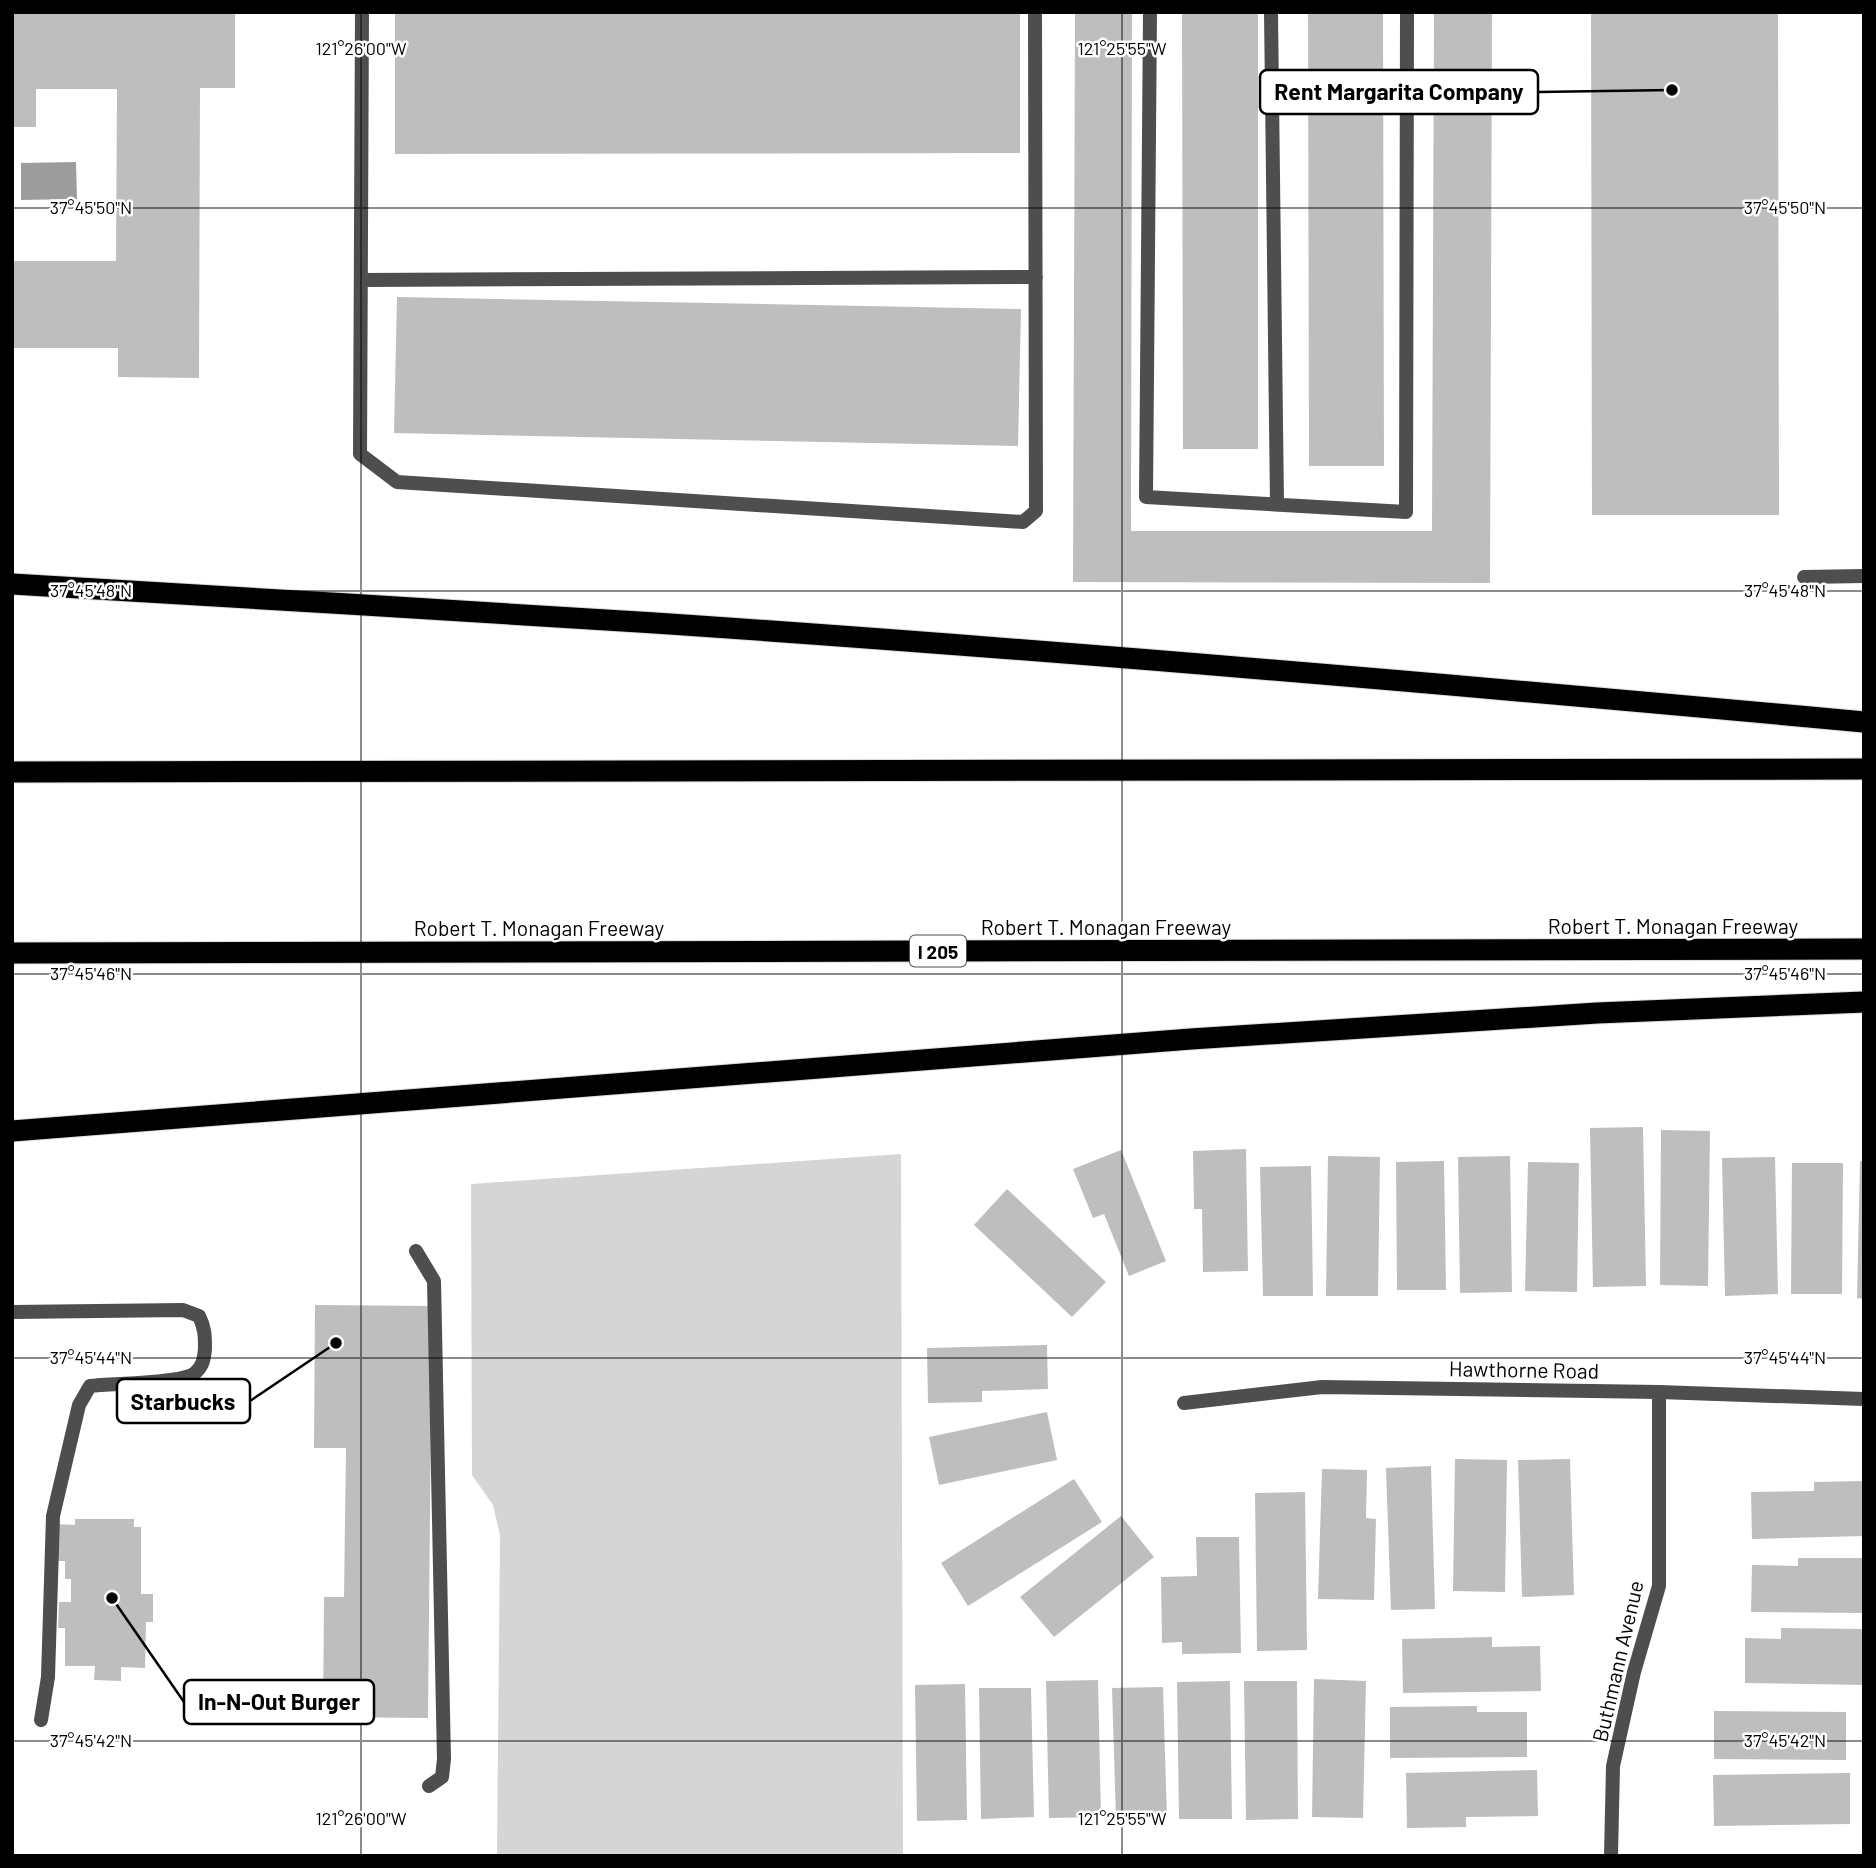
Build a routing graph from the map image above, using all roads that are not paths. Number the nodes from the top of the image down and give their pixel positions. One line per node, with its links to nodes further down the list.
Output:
1 (362, 12): 7 (street)
2 (1035, 12): 6 (street)
3 (1150, 12): 8 (street)
4 (1271, 12): 8 (street)
5 (1407, 12): 8 (street)
6 (1036, 277): 7 (street); 7 (street)
7 (361, 280)
8 (1277, 504)
9 (1864, 576): 10 (street)
10 (1804, 577)
11 (12, 584): 12 (highway)
12 (1864, 722)
13 (1864, 769): 14 (highway)
14 (12, 772)
15 (1864, 949): 16 (highway, Robert T. Monagan Freeway / I 205)
16 (12, 953)
17 (1864, 1002): 18 (highway)
18 (12, 1131)
19 (416, 1251): 25 (street)
20 (12, 1312): 24 (street)
21 (1659, 1392): 22 (street, Hawthorne Road); 23 (street, Hawthorne Road); 26 (street, Buthmann Avenue)
22 (1864, 1399)
23 (1184, 1403)
24 (41, 1720)
25 (429, 1786)
26 (1611, 1856)

